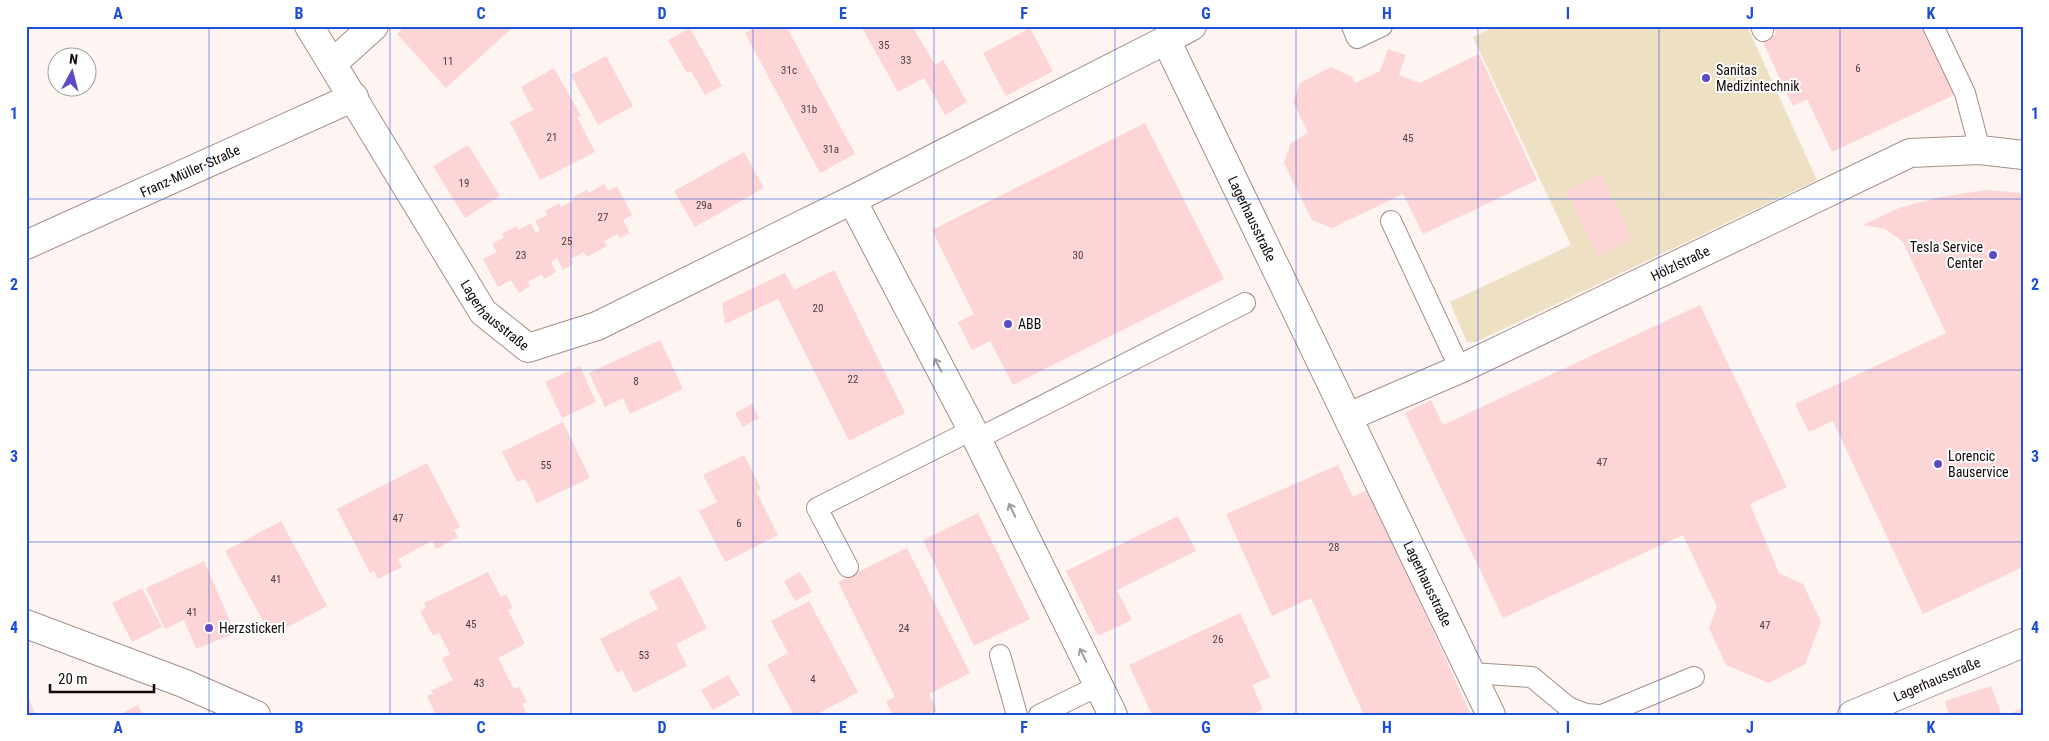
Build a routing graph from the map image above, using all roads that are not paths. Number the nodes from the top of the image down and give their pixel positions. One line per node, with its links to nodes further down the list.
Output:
1 (309, 26): 8 (street, Lagerhausstraße)
2 (374, 26): 8 (street)
3 (1192, 26): 7 (street)
4 (1352, 26): 5 (lane)
5 (1382, 26)
6 (1933, 26): 10 (lane)
7 (1166, 40): 12 (street, Lagerhausstraße); 17 (street, Lagerhausstraße)
8 (334, 63): 9 (street, Lagerhausstraße)
9 (354, 97): 12 (street, Lagerhausstraße); 14 (street, Franz-Müller-Straße)
10 (1980, 150): 11 (street, Hölzlstraße); 16 (street, Hölzlstraße)
11 (2023, 155)
12 (852, 200): 18 (street, one-way to 12)
13 (1391, 221): 16 (lane)
14 (26, 245)
15 (1245, 303): 18 (lane)
16 (1460, 369): 17 (street, Hölzlstraße)
17 (1348, 417): 23 (street, Lagerhausstraße)
18 (974, 434): 19 (lane); 25 (street, one-way to 18)
19 (848, 567)
20 (26, 624): 26 (street)
21 (2023, 643): 32 (street, Lagerhausstraße)
22 (1000, 654): 27 (lane)
23 (1471, 673): 30 (street, Lagerhausstraße); 31 (lane)
24 (1694, 677): 31 (lane)
25 (1098, 686): 28 (lane); 29 (street)
26 (256, 715)
27 (1017, 715)
28 (1039, 715)
29 (1113, 715)
30 (1491, 715)
31 (1600, 715)
32 (1852, 715)

